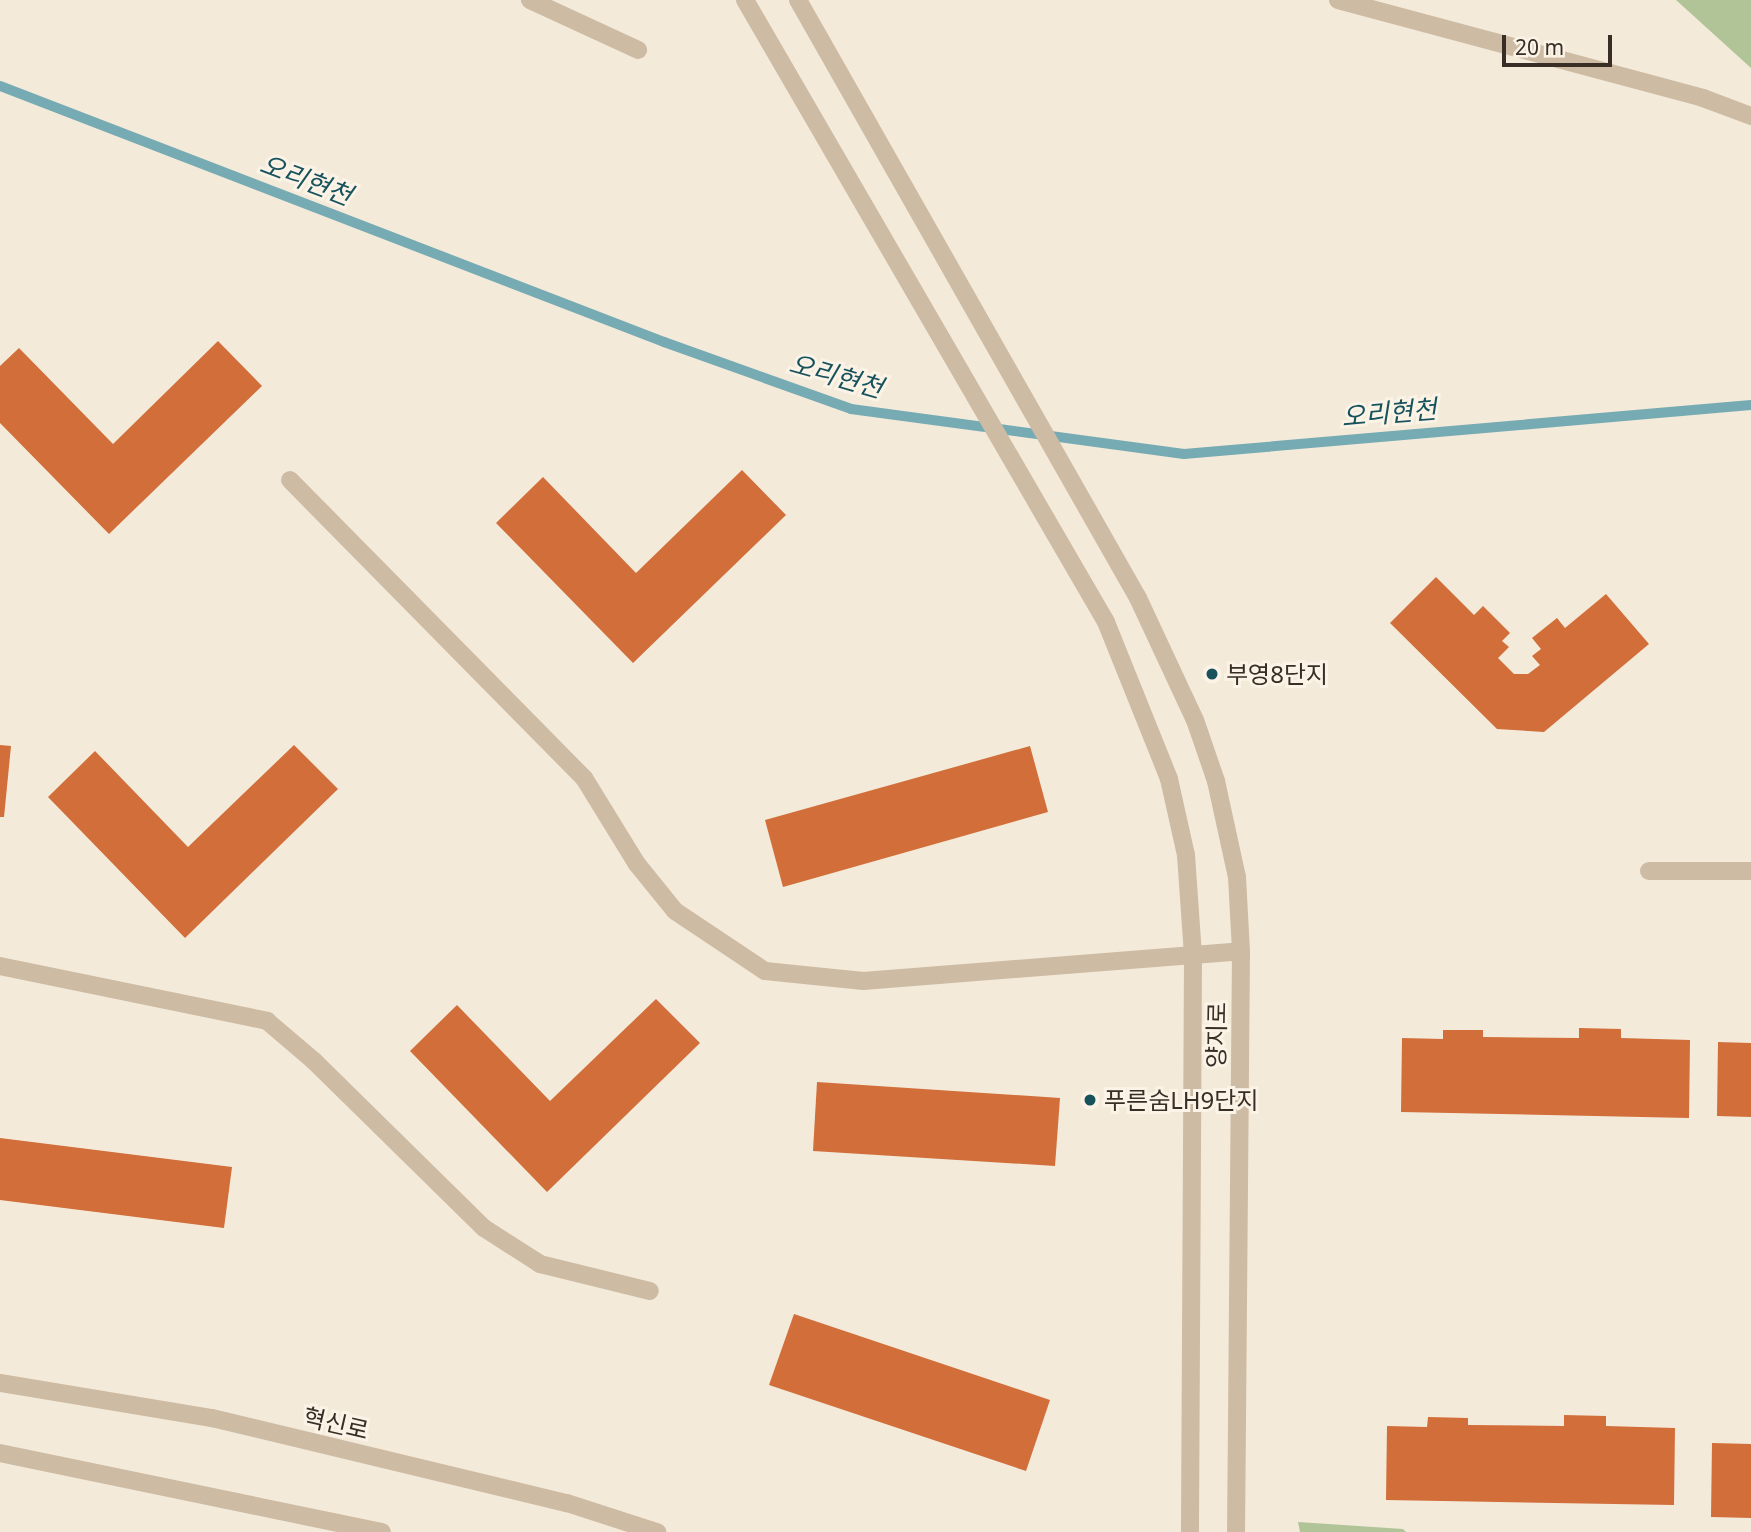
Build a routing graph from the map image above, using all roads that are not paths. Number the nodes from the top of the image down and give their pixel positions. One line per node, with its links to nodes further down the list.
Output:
1 (530, 0): 7 (street)
2 (746, 0): 13 (street, 양지로)
3 (797, 0): 6 (street)
4 (808, 0): 6 (street)
5 (1338, 0): 8 (street)
6 (818, 39): 12 (street, 양지로)
7 (638, 50)
8 (1751, 116)
9 (290, 480): 13 (street)
10 (1649, 871): 11 (street)
11 (1751, 871)
12 (1241, 951): 13 (street); 21 (street, 양지로)
13 (1193, 956): 20 (street, 양지로)
14 (0, 966): 15 (street)
15 (650, 1291)
16 (0, 1383): 19 (street, 혁신로)
17 (0, 1453): 18 (street)
18 (382, 1532)
19 (657, 1532)
20 (1190, 1532)
21 (1236, 1532)

